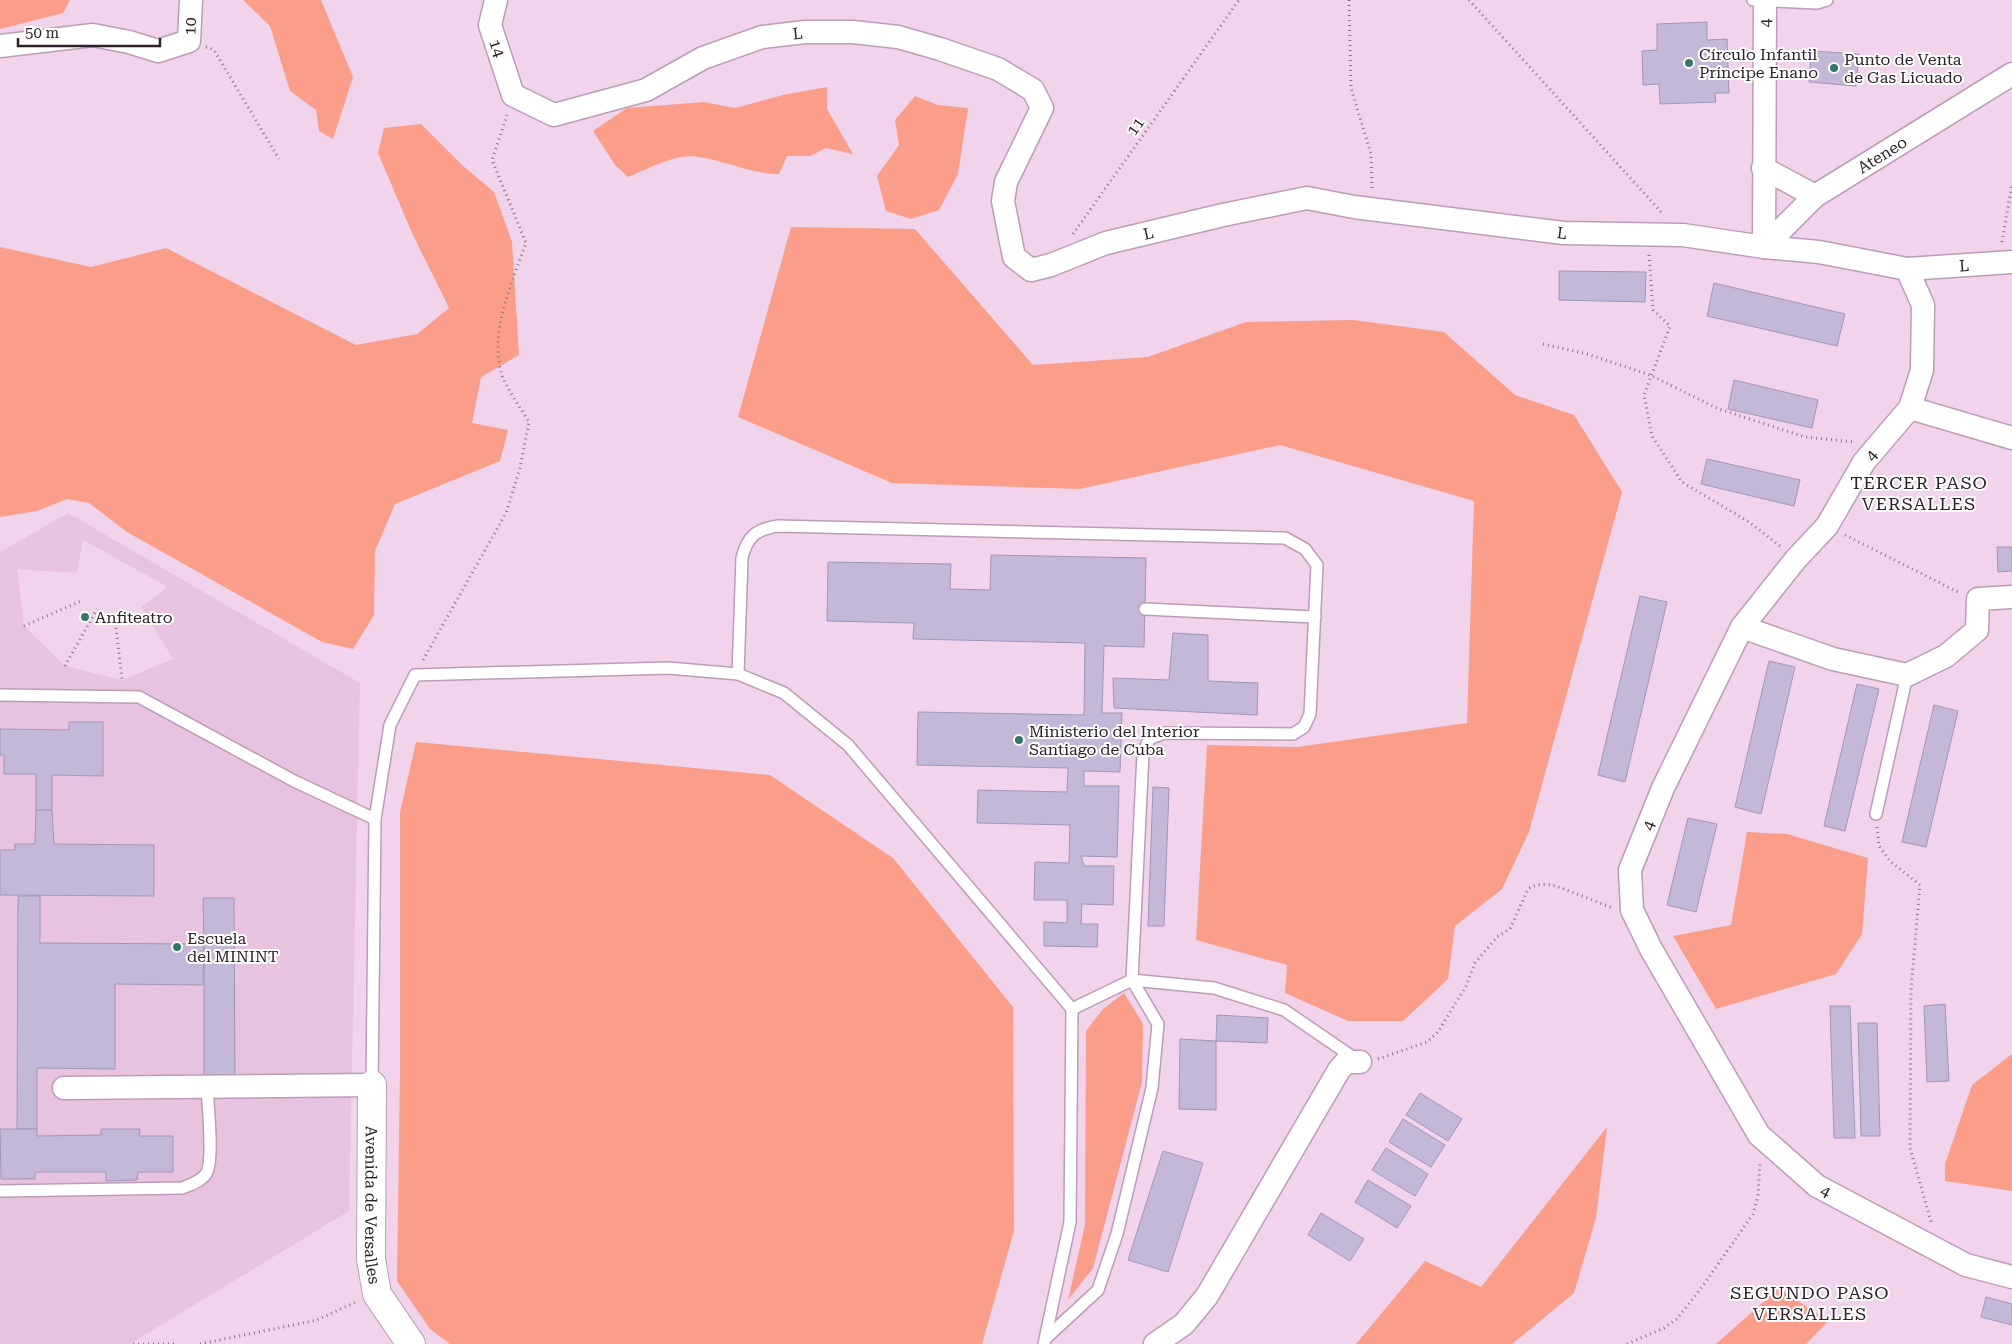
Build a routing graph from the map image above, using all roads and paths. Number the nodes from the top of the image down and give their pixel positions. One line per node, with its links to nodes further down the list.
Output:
1 (191, 0): 8 (street, 10)
2 (496, 0): 11 (street, 14)
3 (1239, 0): 21 (path, 11)
4 (1349, 0): 16 (path)
5 (1469, 0): 18 (path)
6 (1761, 0): 7 (lane); 13 (street, 4)
7 (1826, 0)
8 (189, 41): 9 (street, 10); 12 (path)
9 (0, 46)
10 (2012, 74): 15 (street, Ateneo)
11 (513, 95): 21 (street, L); 41 (path)
12 (278, 159)
13 (1763, 168): 15 (street); 19 (street, 4)
14 (2012, 184): 20 (path)
15 (1816, 196): 19 (street, Ateneo)
16 (1384, 210): 17 (street, L); 21 (street, L)
17 (1645, 234): 18 (street, L); 24 (path)
18 (1683, 235): 19 (street, L)
19 (1764, 247): 22 (street, L)
20 (2005, 262): 22 (street, L)
21 (1051, 264)
22 (1907, 269): 25 (street, 4)
23 (1544, 344): 24 (path)
24 (1650, 375): 27 (path); 29 (path)
25 (1910, 408): 26 (street); 27 (street, 4)
26 (2012, 438)
27 (1879, 445): 28 (street, 4)
28 (1827, 526): 29 (street, 4); 31 (path)
29 (1796, 559): 38 (street, 4)
30 (2012, 597): 31 (street)
31 (1978, 599): 42 (street)
32 (81, 601): 37 (path)
33 (97, 609): 39 (path)
34 (1145, 609): 35 (lane)
35 (1315, 617): 40 (lane); 48 (lane)
36 (115, 618): 43 (path)
37 (24, 626)
38 (1742, 627): 42 (street); 47 (street, 4)
39 (66, 666)
40 (738, 674): 41 (lane); 49 (lane)
41 (415, 675): 46 (lane)
42 (1908, 675): 45 (lane)
43 (122, 680)
44 (0, 695): 46 (lane)
45 (1876, 814): 56 (path)
46 (375, 819): 51 (lane)
47 (1632, 910): 50 (path); 54 (street, 4)
48 (1132, 980): 49 (lane); 50 (lane); 59 (lane)
49 (1072, 1009): 59 (lane)
50 (1360, 1062): 64 (street)
51 (372, 1085): 53 (street); 58 (street, Avenida de Versalles)
52 (64, 1088): 53 (street)
53 (207, 1088): 55 (lane)
54 (1759, 1135): 56 (street, 4); 65 (path)
55 (0, 1191)
56 (1940, 1252): 57 (street, 4)
57 (2012, 1277)
58 (376, 1289): 62 (path); 63 (street, Avenida de Versalles)
59 (1045, 1341)
60 (133, 1344): 61 (path)
61 (174, 1344)
62 (200, 1344)
63 (412, 1344)
64 (1155, 1344)
65 (1627, 1344)

